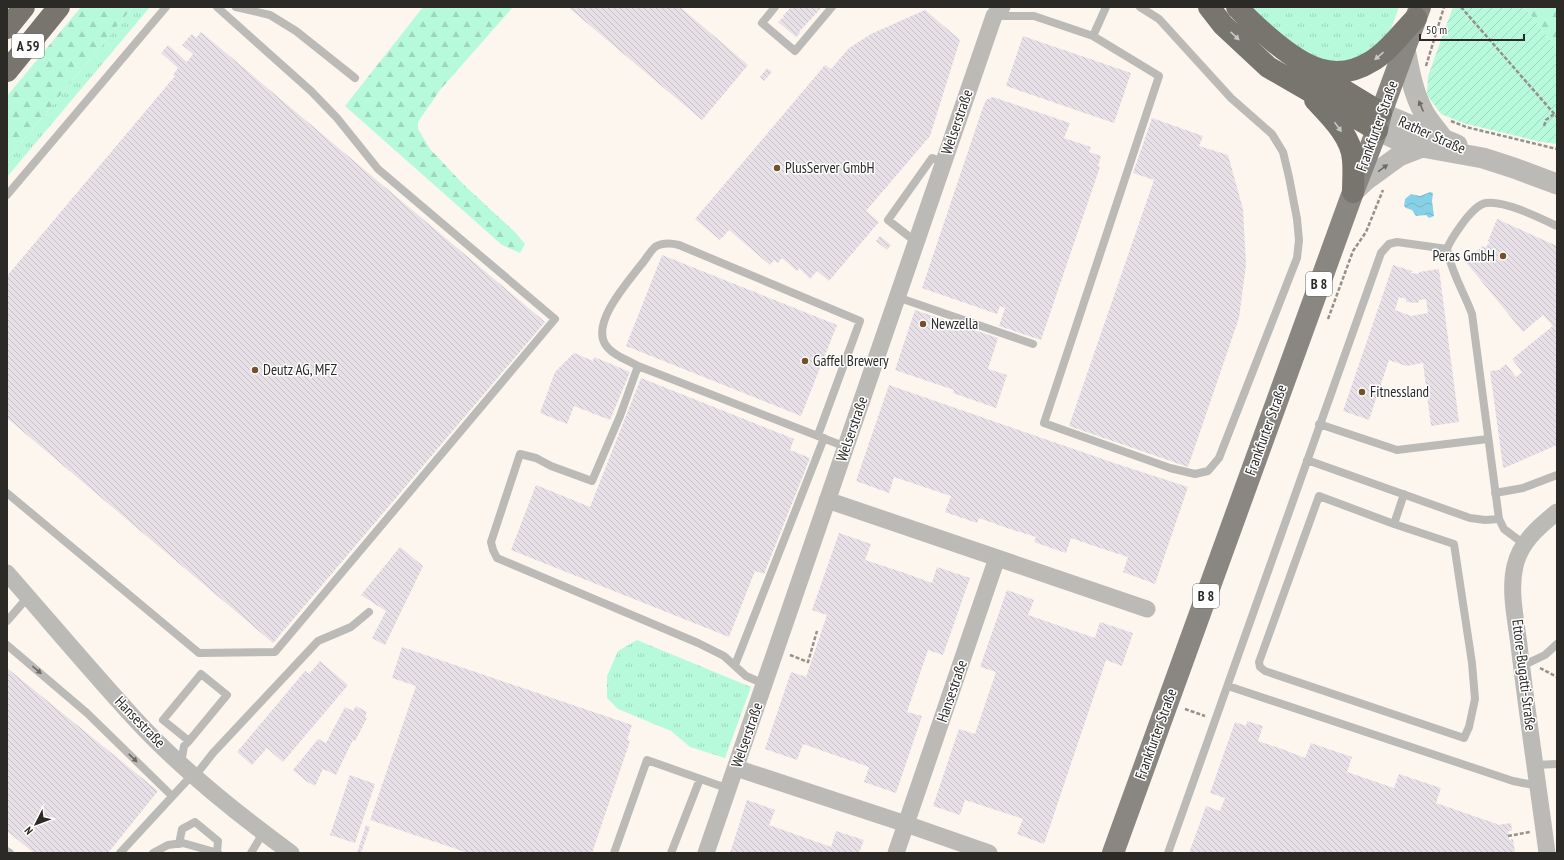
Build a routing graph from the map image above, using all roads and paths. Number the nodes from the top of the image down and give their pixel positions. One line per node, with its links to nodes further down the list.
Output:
1 (24, 7): 16 (highway, A 59)
2 (59, 7): 20 (highway, A 59)
3 (166, 7): 37 (lane)
4 (217, 7): 51 (lane)
5 (236, 7): 22 (lane)
6 (775, 7): 7 (lane)
7 (832, 7)
8 (1106, 7): 17 (lane)
9 (1140, 7): 17 (lane)
10 (1209, 7): 23 (highway, one-way to 23)
11 (1237, 7): 19 (highway)
12 (1444, 7): 21 (path)
13 (1461, 7): 24 (path)
14 (998, 12): 17 (lane); 33 (street, Welserstraße)
15 (1418, 13): 18 (main road, Frankfurter Straße / B 8); 19 (highway, one-way to 19)
16 (7, 28)
17 (1093, 36)
18 (1405, 49): 27 (main road, Frankfurter Straße / B 8); 29 (street, one-way to 18)
19 (1304, 64): 27 (highway)
20 (7, 71)
21 (1424, 73)
22 (355, 78)
23 (1303, 88): 27 (highway); 36 (highway, one-way to 36)
24 (1554, 114): 25 (path); 28 (path)
25 (1557, 117)
26 (1448, 119): 31 (path)
27 (1379, 122): 29 (street, Rather Straße); 30 (street, Rather Straße); 36 (main road, Frankfurter Straße / B 8)
28 (1544, 126)
29 (1442, 139): 32 (street, Rather Straße)
30 (1422, 147): 32 (street, Rather Straße); 36 (street, one-way to 30)
31 (1557, 149)
32 (1483, 158): 34 (street, Rather Straße)
33 (944, 162): 39 (street, Welserstraße); 39 (lane)
34 (1557, 184)
35 (1385, 186): 42 (path)
36 (1353, 192): 104 (main road, Frankfurter Straße / B 8)
37 (7, 195)
38 (1557, 226): 40 (lane)
39 (916, 242): 41 (street, Welserstraße)
40 (1447, 249): 45 (lane); 47 (lane)
41 (897, 297): 43 (lane); 48 (street, Welserstraße)
42 (1325, 325)
43 (1033, 344)
44 (638, 366): 46 (lane); 46 (lane); 70 (lane)
45 (1319, 424): 47 (lane); 49 (lane)
46 (821, 437): 48 (lane); 70 (lane)
47 (1488, 439): 52 (lane)
48 (846, 447): 54 (street, Welserstraße)
49 (1307, 460): 53 (lane); 73 (lane)
50 (1557, 475): 52 (lane)
51 (7, 493)
52 (1494, 493): 56 (lane)
53 (1404, 494): 56 (lane); 57 (lane)
54 (827, 500): 59 (street); 68 (street, Welserstraße)
55 (1557, 512): 58 (street, Ettore-Bugatti-Straße)
56 (1498, 520): 58 (lane)
57 (1394, 524): 57 (lane)
58 (1524, 544): 69 (street, Ettore-Bugatti-Straße)
59 (997, 558): 62 (street); 87 (street, Hansestraße)
60 (7, 573): 61 (street, Hansestraße)
61 (28, 597): 64 (lane); 82 (street, Hansestraße)
62 (1147, 609)
63 (369, 612): 82 (lane)
64 (7, 621)
65 (817, 631): 68 (path)
66 (1557, 644): 69 (lane)
67 (7, 645): 86 (lane, one-way to 86)
68 (776, 650): 72 (street, Welserstraße)
69 (1526, 664): 71 (path); 80 (street, Ettore-Bugatti-Straße)
70 (735, 665): 72 (lane)
71 (1557, 677)
72 (764, 684): 81 (street, Welserstraße)
73 (1228, 686): 77 (lane); 84 (lane)
74 (1188, 702): 75 (path)
75 (1185, 709): 76 (path); 77 (path)
76 (1182, 716)
77 (1216, 720): 105 (lane)
78 (189, 741): 78 (lane); 82 (lane)
79 (1557, 764): 80 (lane)
80 (1535, 766): 84 (street, Ettore-Bugatti-Straße)
81 (736, 768): 85 (street, Welserstraße); 87 (street)
82 (190, 771): 86 (lane); 89 (street, Hansestraße)
83 (700, 779): 85 (lane); 99 (lane); 100 (lane)
84 (1538, 786): 88 (street, Ettore-Bugatti-Straße)
85 (729, 789): 101 (street, Welserstraße)
86 (172, 796): 94 (lane)
87 (906, 824): 102 (street, Hansestraße); 103 (street)
88 (1544, 830): 90 (path); 106 (street, Ettore-Bugatti-Straße)
89 (263, 833): 97 (lane); 98 (street, Hansestraße)
90 (1508, 836)
91 (180, 844): 95 (lane); 96 (lane); 96 (lane)
92 (7, 851): 93 (lane)
93 (10, 853)
94 (120, 853)
95 (153, 853)
96 (217, 853)
97 (251, 853)
98 (291, 853)
99 (614, 853)
100 (671, 853)
101 (706, 853)
102 (896, 853)
103 (989, 853)
104 (1113, 853)
105 (1168, 853)
106 (1547, 853)

